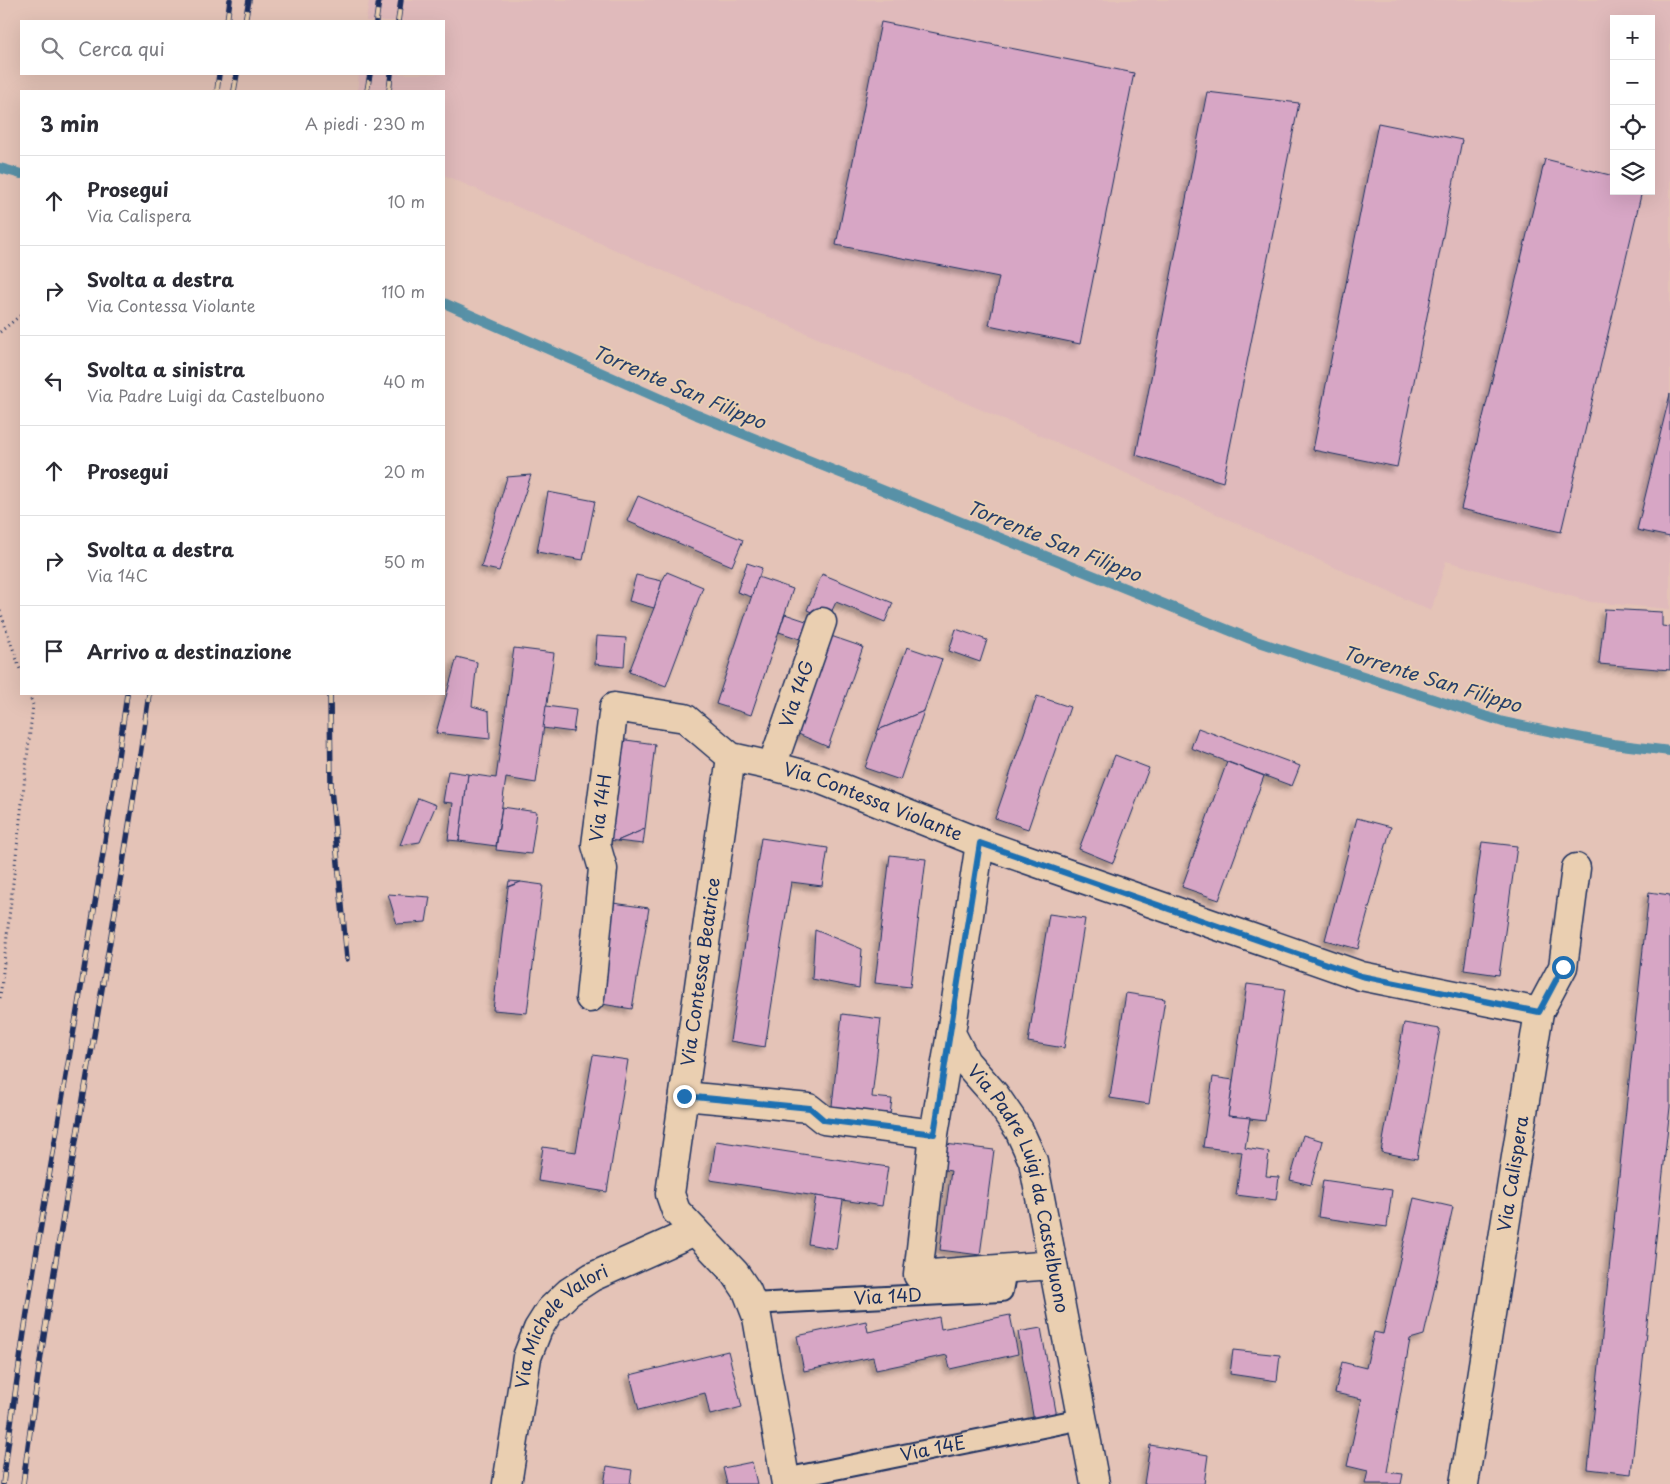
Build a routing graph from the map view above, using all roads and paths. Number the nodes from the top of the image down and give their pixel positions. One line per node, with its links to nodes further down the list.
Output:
1 (20, 317): 2 (path)
2 (0, 332)
3 (0, 610): 5 (path)
4 (822, 622): 9 (street, Via 14G)
5 (20, 669)
6 (29, 695): 12 (path)
7 (614, 707): 8 (street, Via Contessa Violante); 13 (street, Via 14H)
8 (731, 757): 9 (street, Via Contessa Violante); 16 (street, Via Contessa Beatrice)
9 (772, 766): 10 (street, Via Contessa Violante)
10 (980, 843): 14 (street, Via Contessa Violante); 15 (street)
11 (1576, 868): 14 (street, Via Calispera)
12 (0, 998)
13 (590, 998)
14 (1539, 1012): 26 (street, Via Calispera)
15 (950, 1033): 17 (street); 19 (street, Via Padre Luigi da Castelbuono)
16 (684, 1096): 17 (street); 18 (street, Via Contessa Beatrice)
17 (934, 1134): 20 (street)
18 (695, 1231): 21 (street, Via Contessa Beatrice); 24 (street, Via Michele Valori)
19 (1053, 1266): 20 (street); 22 (street, Via Padre Luigi da Castelbuono)
20 (1006, 1270): 21 (street, Via 14D)
21 (752, 1304): 23 (street, Via Contessa Beatrice)
22 (1082, 1419): 23 (street, Via 14E); 25 (street, Via Padre Luigi da Castelbuono)
23 (786, 1482)
24 (507, 1484)
25 (1095, 1484)
26 (1464, 1484)

